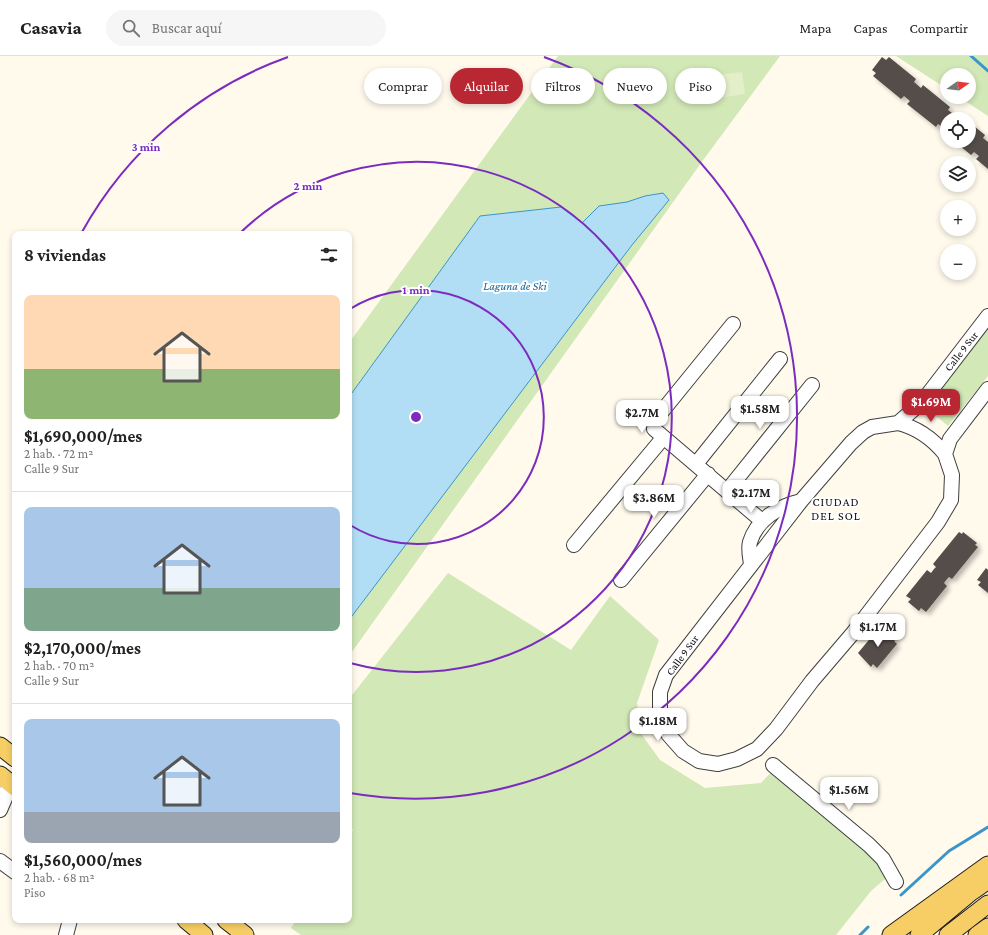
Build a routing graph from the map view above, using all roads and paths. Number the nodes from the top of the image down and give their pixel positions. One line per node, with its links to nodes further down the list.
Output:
1 (988, 316): 6 (street, Calle 9 Sur)
2 (733, 324): 7 (street)
3 (780, 359): 9 (street)
4 (812, 385): 11 (street)
5 (988, 389): 8 (street)
6 (898, 423): 8 (street); 12 (street, Calle 9 Sur)
7 (663, 438): 9 (street); 14 (street)
8 (945, 454): 15 (street, Calle 9 Sur)
9 (696, 464): 10 (street)
10 (708, 474): 11 (street); 16 (street)
11 (727, 491): 13 (street)
12 (801, 501): 13 (street); 15 (street, Calle 9 Sur)
13 (762, 521): 15 (street)
14 (574, 545)
15 (751, 564)
16 (621, 580)
17 (0, 746): 18 (main road)
18 (12, 756)
19 (773, 765): 26 (street)
20 (8, 781): 21 (street)
21 (0, 810)
22 (0, 861): 24 (street)
23 (988, 865): 36 (main road)
24 (12, 870)
25 (988, 880): 37 (main road)
26 (896, 882)
27 (988, 904): 38 (main road)
28 (62, 923): 33 (street)
29 (69, 923): 33 (street)
30 (190, 923): 34 (main road)
31 (230, 923): 35 (main road)
32 (988, 927): 39 (main road)
33 (66, 935)
34 (204, 935)
35 (245, 935)
36 (891, 935)
37 (919, 935)
38 (948, 935)
39 (977, 935)

